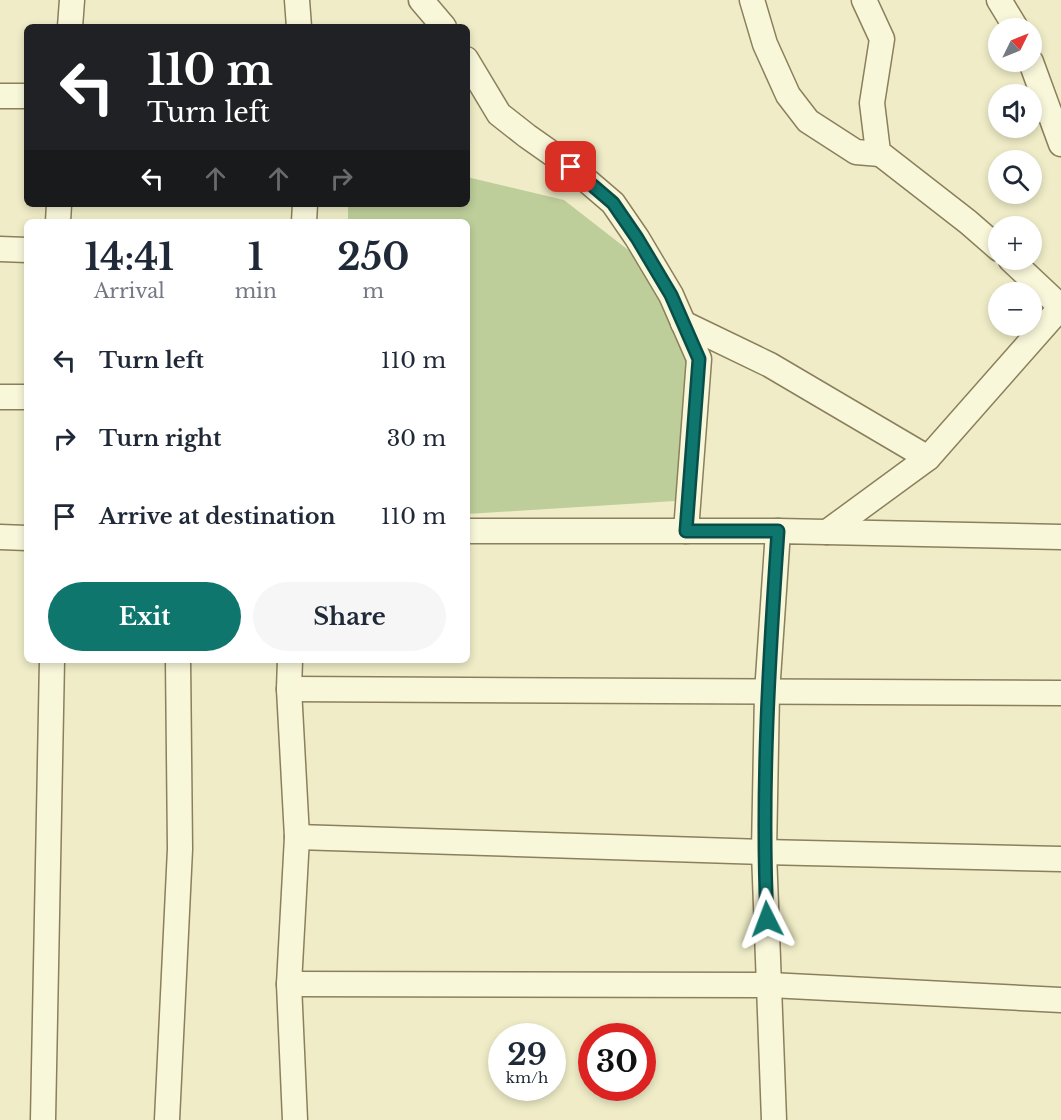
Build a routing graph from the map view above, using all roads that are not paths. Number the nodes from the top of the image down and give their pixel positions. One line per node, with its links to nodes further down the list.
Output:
1 (72, 0): 8 (street)
2 (297, 0): 9 (street)
3 (421, 0): 10 (street)
4 (752, 0): 16 (street)
5 (864, 0): 16 (street)
6 (999, 0): 7 (street)
7 (1010, 18)
8 (70, 24)
9 (299, 24)
10 (441, 24)
11 (470, 66): 21 (street)
12 (1035, 72): 15 (street)
13 (0, 96): 14 (street)
14 (24, 96)
15 (1061, 144)
16 (880, 154): 17 (street)
17 (988, 239)
18 (0, 249): 19 (street)
19 (24, 250)
20 (1022, 270): 24 (street)
21 (683, 323): 24 (street); 26 (street)
22 (0, 397): 23 (street)
23 (24, 397)
24 (928, 458): 28 (street)
25 (470, 531): 26 (street)
26 (686, 531): 27 (street)
27 (778, 531): 28 (street); 36 (street)
28 (827, 532): 30 (street)
29 (0, 537): 31 (street)
30 (1061, 537)
31 (24, 538)
32 (52, 663): 44 (street)
33 (178, 663): 45 (street)
34 (290, 663): 35 (street)
35 (289, 689): 36 (street); 38 (street)
36 (767, 693): 37 (street); 39 (street)
37 (1061, 693)
38 (297, 837): 39 (street); 41 (street)
39 (764, 852): 40 (street); 42 (street)
40 (1061, 859)
41 (289, 984): 42 (street); 46 (street)
42 (770, 986): 43 (street); 47 (street)
43 (1061, 1000)
44 (43, 1120)
45 (167, 1120)
46 (294, 1120)
47 (774, 1120)

